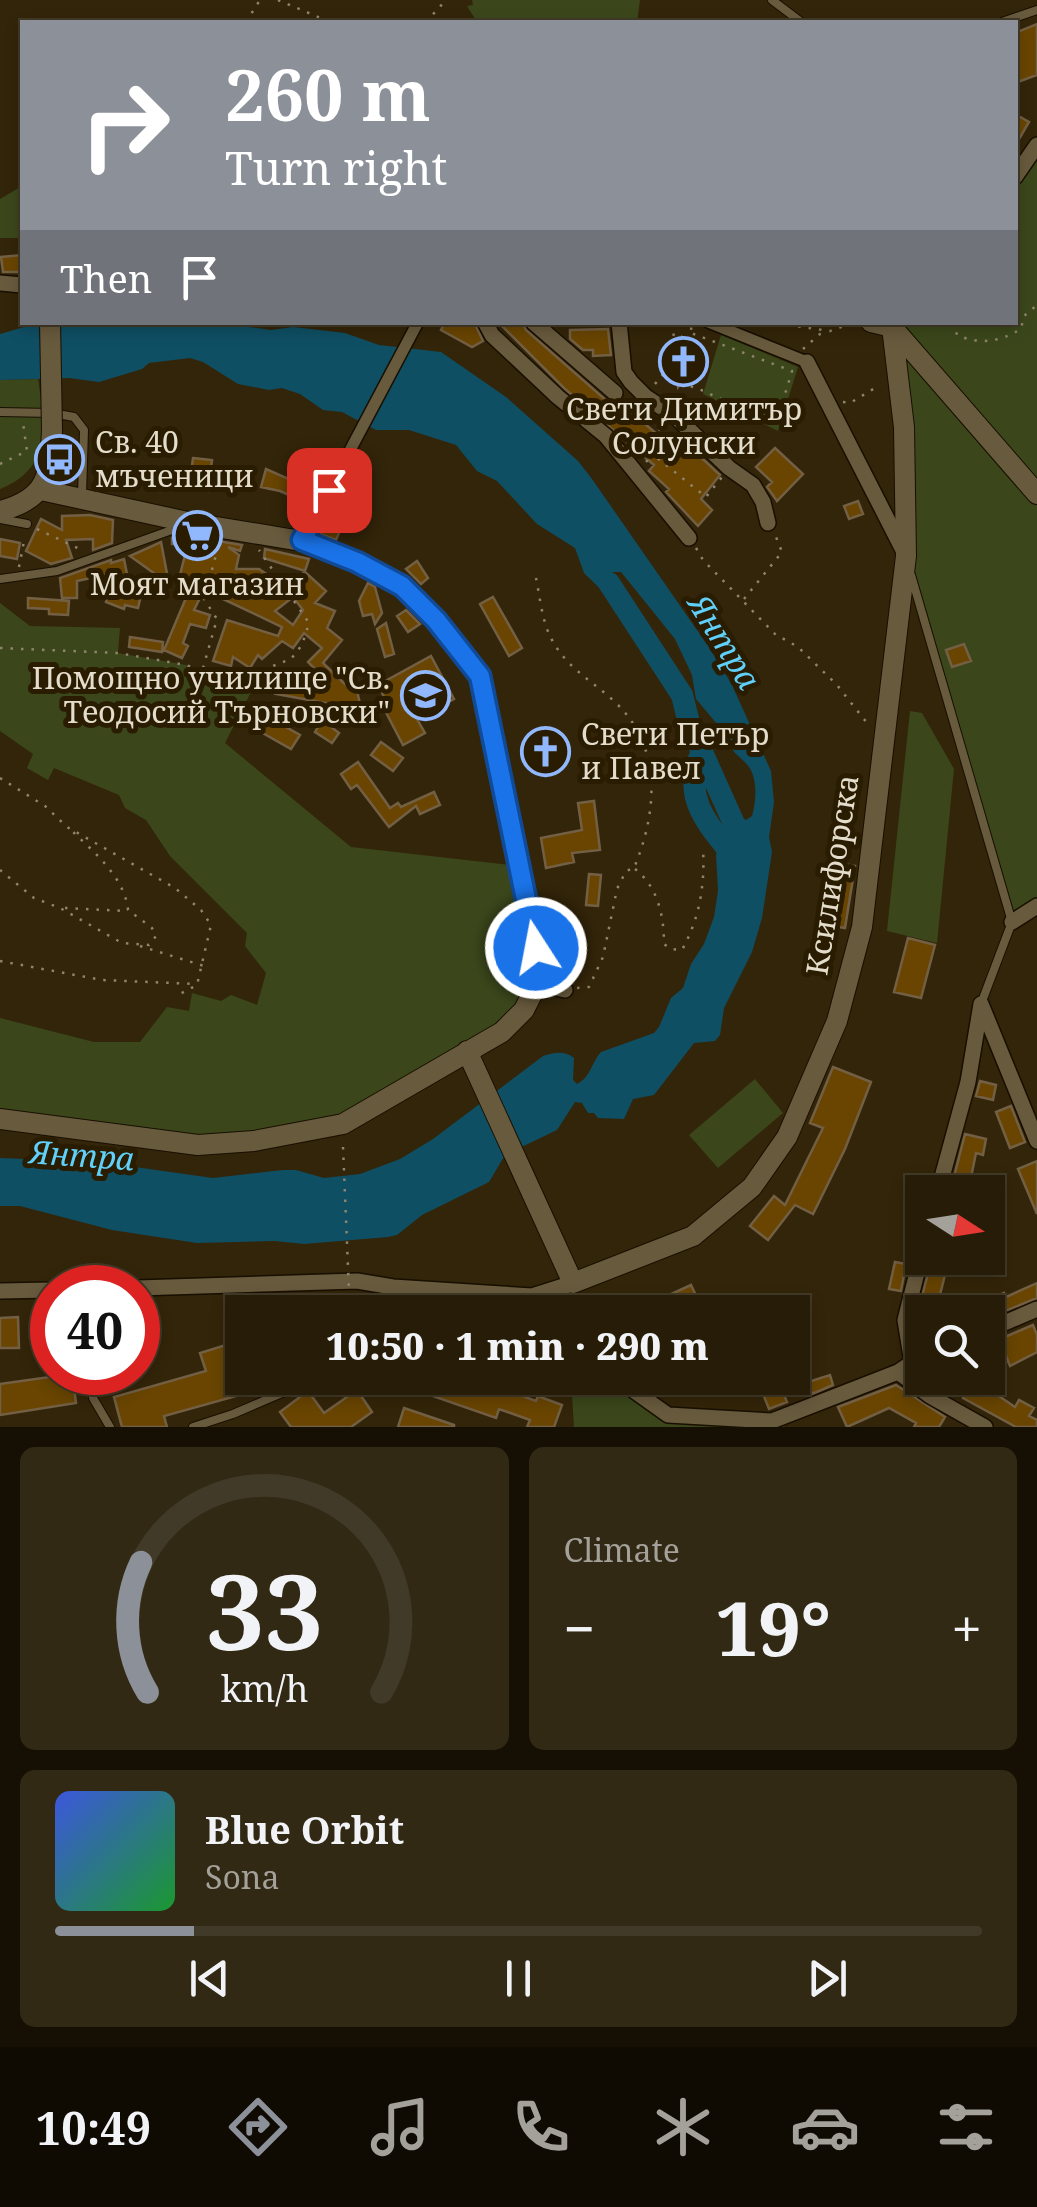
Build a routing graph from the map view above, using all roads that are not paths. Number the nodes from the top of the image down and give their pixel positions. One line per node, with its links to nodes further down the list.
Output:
1 (772, 0): 3 (lane)
2 (1037, 10): 4 (lane)
3 (798, 20)
4 (1008, 20)
5 (1037, 145): 6 (street)
6 (1018, 173)
7 (50, 325): 18 (street, bridge)
8 (416, 325): 19 (street)
9 (487, 325): 27 (street)
10 (536, 325): 16 (street)
11 (619, 325): 25 (street)
12 (715, 325): 15 (street)
13 (899, 325): 29 (street, Ксилифорска)
14 (900, 325): 20 (street)
15 (807, 362): 29 (street)
16 (615, 393)
17 (0, 412): 21 (lane)
18 (42, 490): 21 (street); 22 (street)
19 (329, 490): 28 (street)
20 (1037, 494)
21 (82, 499): 24 (street)
22 (0, 511)
23 (0, 519): 26 (lane)
24 (192, 523): 28 (street); 30 (lane)
25 (768, 523)
26 (27, 524)
27 (689, 538)
28 (302, 540): 33 (street)
29 (906, 556): 32 (lane); 40 (street, Ксилифорска)
30 (0, 579)
31 (1037, 906): 32 (street)
32 (1012, 922): 35 (lane)
33 (537, 984): 34 (street); 36 (street)
34 (565, 990)
35 (980, 1004): 38 (street); 39 (street)
36 (471, 1060): 37 (street); 40 (street)
37 (0, 1119)
38 (1037, 1141)
39 (943, 1175)
40 (566, 1286): 45 (street, Ксилифорска); 46 (street)
41 (160, 1287): 44 (street, Ксилифорска)
42 (30, 1290): 43 (street)
43 (0, 1291)
44 (518, 1295)
45 (535, 1295)
46 (569, 1295)
47 (1037, 1309): 48 (street)
48 (1005, 1323)
49 (905, 1366): 52 (street)
50 (94, 1395): 54 (lane)
51 (277, 1395): 55 (lane)
52 (640, 1395)
53 (929, 1395): 56 (street)
54 (110, 1427)
55 (194, 1427)
56 (985, 1427)

